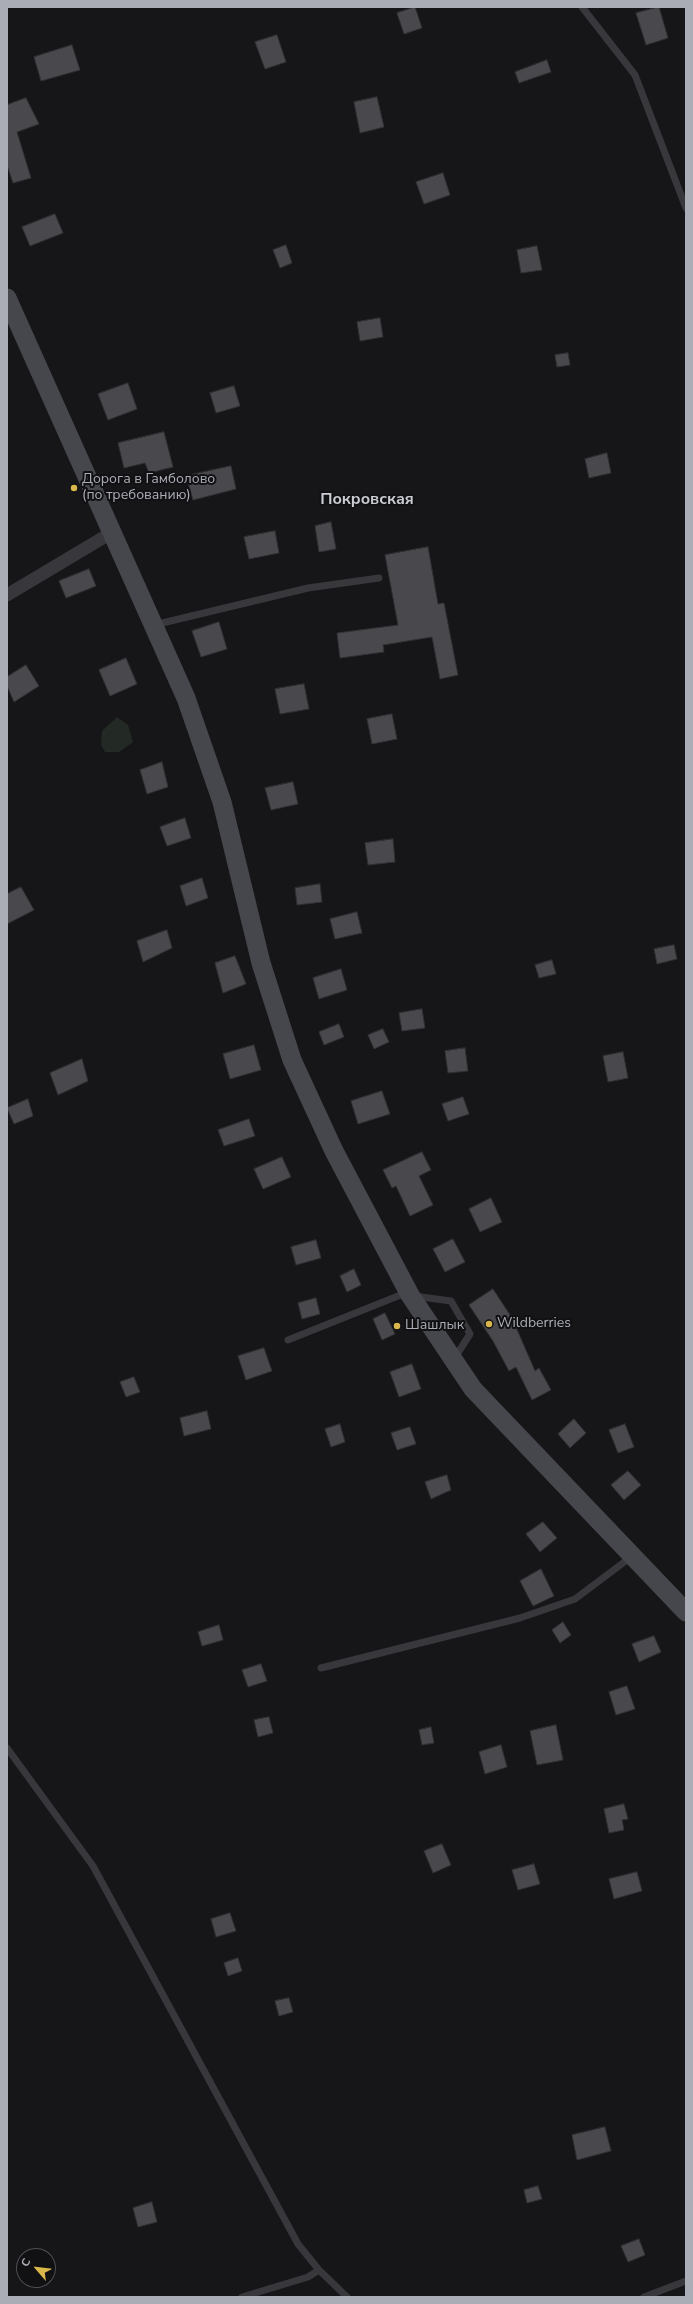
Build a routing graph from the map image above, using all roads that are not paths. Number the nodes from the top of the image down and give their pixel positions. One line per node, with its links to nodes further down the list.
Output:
1 (582, 7): 2 (lane)
2 (686, 208)
3 (7, 298): 4 (main road)
4 (111, 533): 6 (street); 7 (main road)
5 (379, 578): 7 (lane)
6 (7, 595)
7 (154, 625): 8 (main road)
8 (409, 1294): 9 (lane); 10 (main road); 10 (lane)
9 (288, 1340)
10 (452, 1360): 11 (main road)
11 (632, 1556): 12 (main road); 13 (lane)
12 (686, 1612)
13 (320, 1668)
14 (7, 1748): 15 (lane)
15 (319, 2270): 17 (lane); 18 (lane)
16 (686, 2281): 19 (lane)
17 (242, 2297)
18 (347, 2297)
19 (644, 2297)

